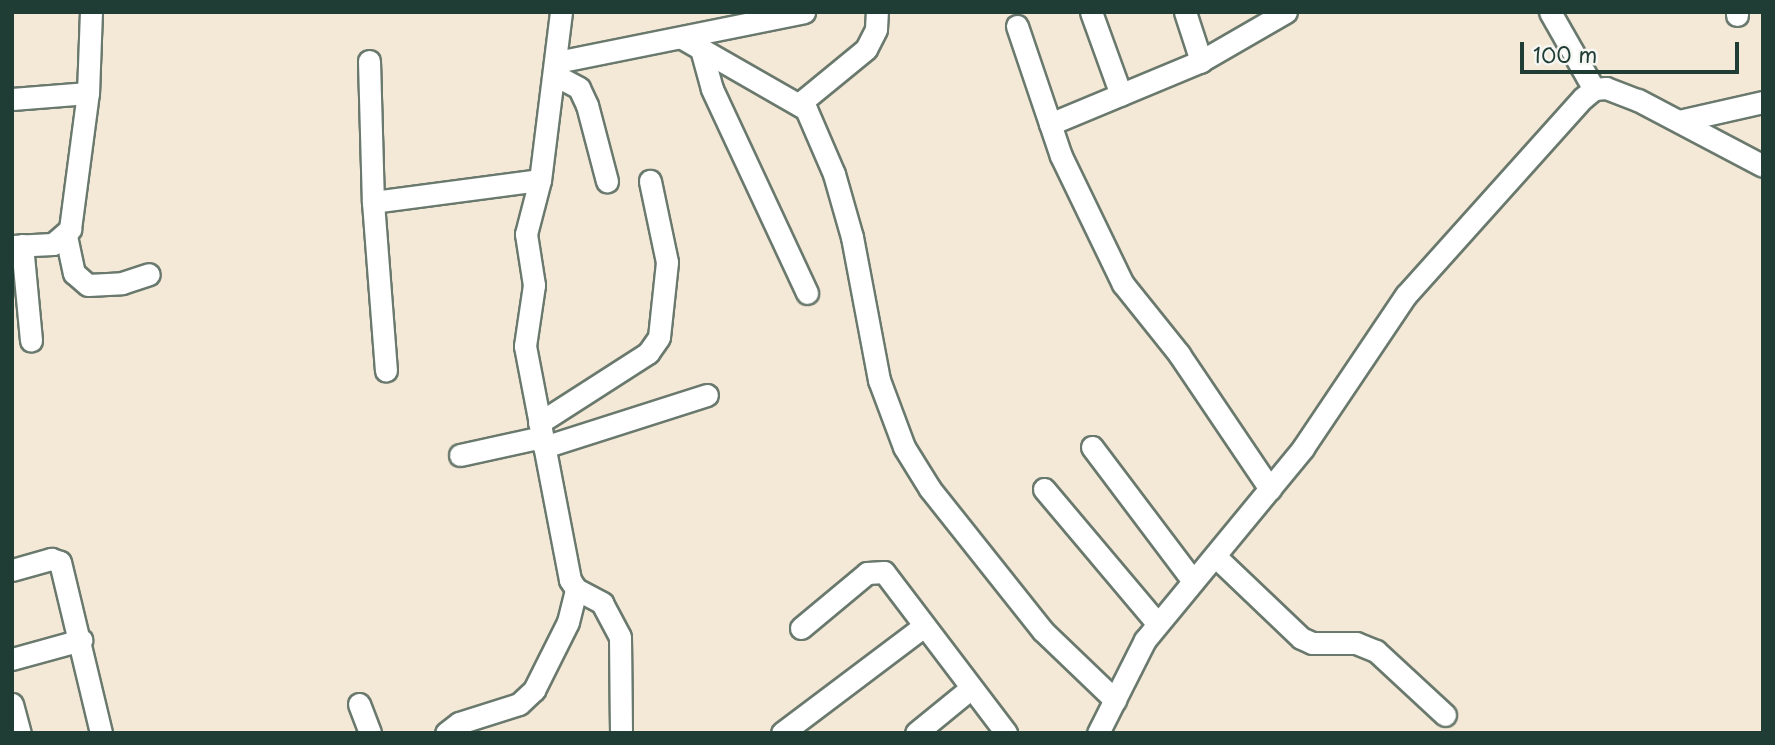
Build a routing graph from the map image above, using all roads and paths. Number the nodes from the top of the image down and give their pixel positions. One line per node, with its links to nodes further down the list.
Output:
1 (91, 12): 16 (street)
2 (561, 12): 14 (street)
3 (804, 12): 9 (street)
4 (877, 12): 20 (street)
5 (1091, 12): 17 (street)
6 (1185, 12): 13 (street)
7 (1286, 12): 13 (street)
8 (1550, 12): 15 (street)
9 (721, 21): 11 (street)
10 (1017, 26): 22 (street)
11 (692, 43): 14 (street); 20 (street); 31 (street)
12 (369, 61): 27 (street)
13 (1201, 61): 17 (street)
14 (556, 69): 24 (street); 25 (street)
15 (1594, 89): 21 (street); 39 (street)
16 (88, 93): 18 (street); 28 (street)
17 (1121, 95): 22 (street)
18 (12, 99)
19 (1763, 103): 21 (street)
20 (799, 104): 50 (street)
21 (1679, 121): 23 (street)
22 (1050, 124): 39 (street)
23 (1763, 166)
24 (540, 180): 27 (street); 35 (street)
25 (607, 181)
26 (650, 181): 35 (street)
27 (373, 202): 33 (street)
28 (66, 236): 29 (street); 30 (street)
29 (17, 246): 32 (street)
30 (149, 274)
31 (807, 293)
32 (31, 341)
33 (386, 370)
34 (707, 395): 35 (street)
35 (542, 435): 37 (street); 43 (street)
36 (1092, 447): 42 (street)
37 (460, 455)
38 (1044, 489): 44 (street)
39 (1270, 489): 40 (street)
40 (1215, 556): 42 (street); 53 (street)
41 (12, 570): 47 (street)
42 (1193, 581): 44 (street)
43 (576, 589): 57 (street); 58 (street)
44 (1157, 623): 50 (street)
45 (924, 626): 46 (street); 49 (street); 59 (street)
46 (801, 628)
47 (81, 640): 48 (street); 55 (street)
48 (12, 659)
49 (971, 688): 60 (street); 61 (street)
50 (1115, 700): 62 (street)
51 (12, 704): 54 (street)
52 (359, 704): 56 (street)
53 (1445, 715)
54 (20, 733)
55 (101, 733)
56 (370, 733)
57 (446, 733)
58 (621, 733)
59 (782, 733)
60 (916, 733)
61 (1006, 733)
62 (1098, 733)

